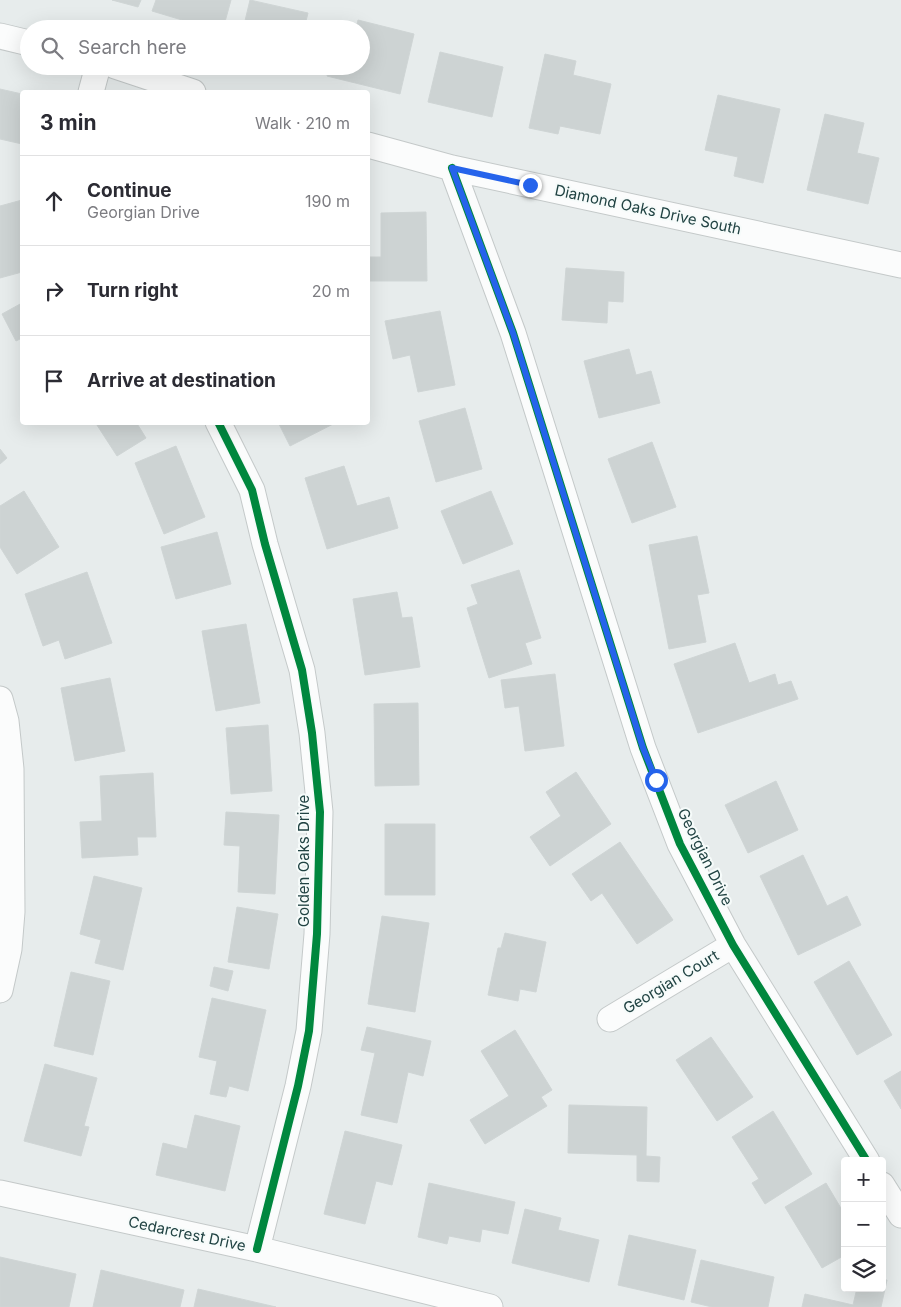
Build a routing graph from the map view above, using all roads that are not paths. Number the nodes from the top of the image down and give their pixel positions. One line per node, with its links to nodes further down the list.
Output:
1 (0, 36): 2 (street)
2 (20, 41)
3 (96, 75): 5 (street)
4 (142, 75): 6 (street)
5 (92, 90)
6 (187, 90)
7 (370, 146): 8 (street, Diamond Oaks Drive South)
8 (452, 168): 9 (street, Diamond Oaks Drive South); 12 (street, Georgian Drive)
9 (901, 265)
10 (220, 425): 19 (street, Golden Oaks Drive)
11 (0, 699): 13 (street)
12 (733, 944): 14 (street, Georgian Court); 15 (street, Georgian Drive)
13 (0, 990)
14 (610, 1019)
15 (865, 1157)
16 (886, 1191): 18 (street)
17 (0, 1193): 19 (street, Cedarcrest Drive)
18 (901, 1215)
19 (257, 1249): 20 (street, Cedarcrest Drive)
20 (490, 1307)

